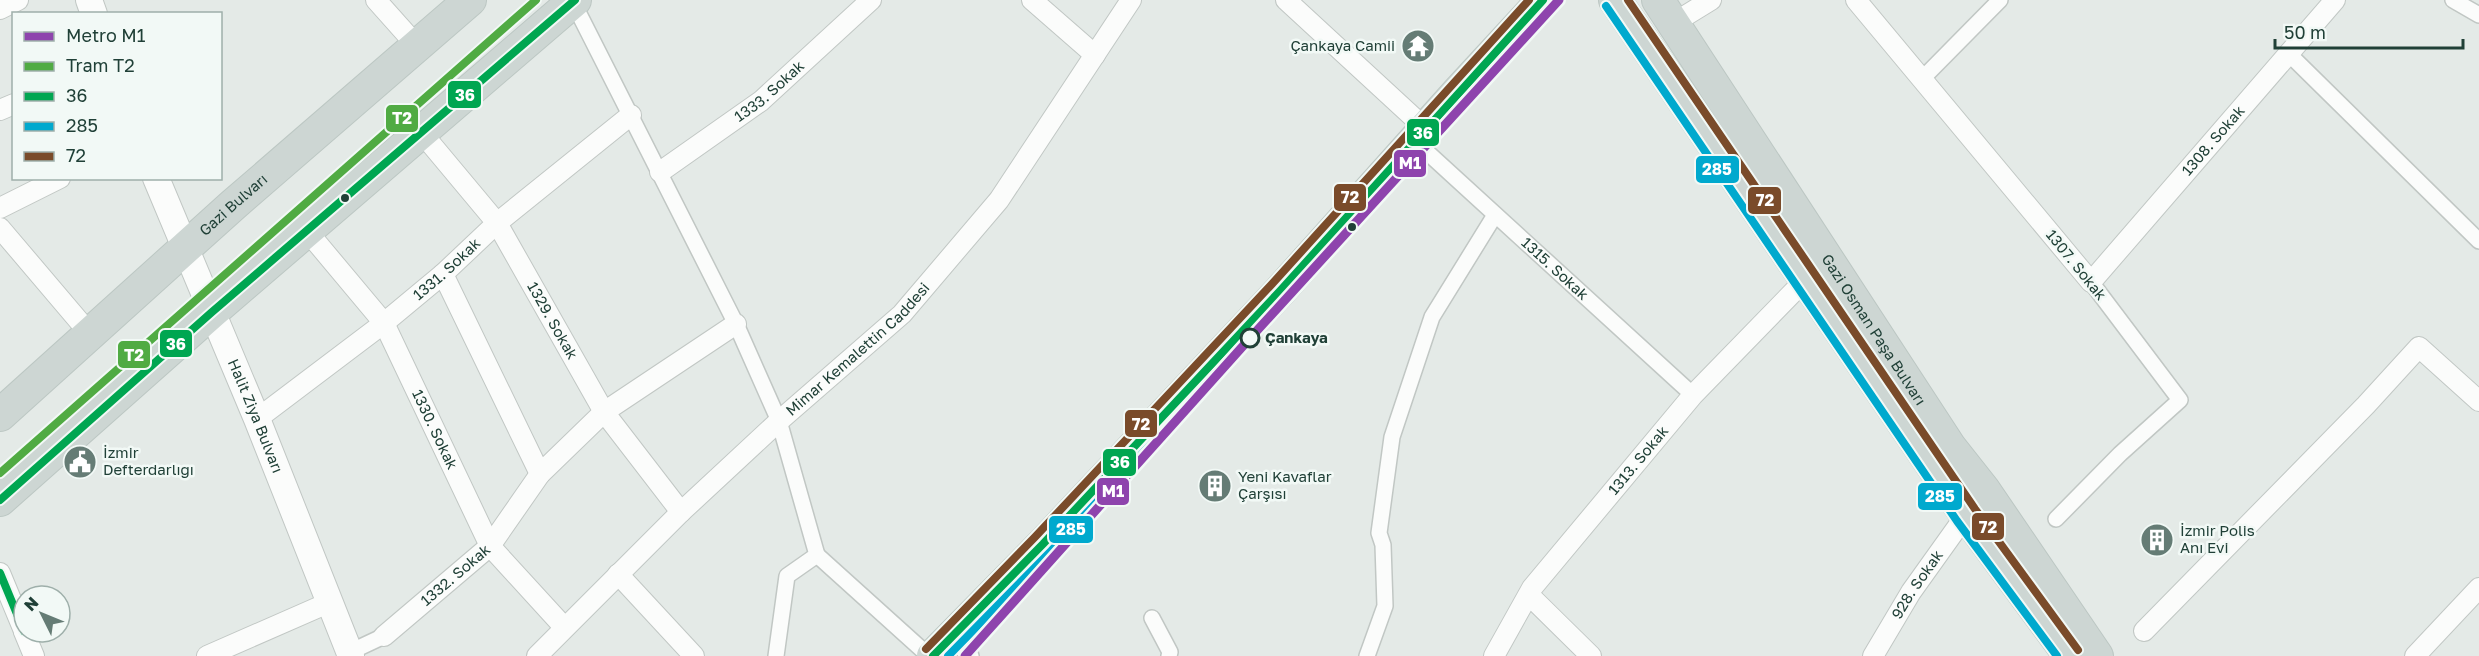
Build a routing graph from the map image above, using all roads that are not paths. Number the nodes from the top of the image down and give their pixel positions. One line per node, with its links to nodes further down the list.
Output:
1 (18, 0): 16 (street)
2 (376, 0): 19 (street)
3 (470, 0): 19 (main road, Gazi Bulvarı)
4 (872, 0): 26 (street, 1333. Sokak)
5 (1032, 0): 21 (street)
6 (1131, 0): 21 (street, Mimar Kemalettin Caddesi)
7 (1286, 0): 25 (street, 1315. Sokak)
8 (1544, 0): 25 (main road)
9 (1615, 0): 37 (main road, Gazi Osman Paşa Bulvarı)
10 (1711, 0): 17 (street)
11 (1856, 0): 22 (street, 1307. Sokak)
12 (2000, 0): 22 (street)
13 (2335, 0): 20 (street, 1308. Sokak)
14 (2453, 0): 18 (street)
15 (574, 1): 23 (street); 24 (main road)
16 (0, 9)
17 (1665, 12): 79 (main road, Gazi Osman Paşa Bulvarı)
18 (2479, 15)
19 (417, 46): 35 (main road, Gazi Bulvarı)
20 (2288, 53): 34 (street); 38 (street, 1308. Sokak)
21 (1095, 55): 48 (street, Mimar Kemalettin Caddesi)
22 (1922, 79): 38 (street, 1307. Sokak)
23 (631, 115): 26 (street); 31 (street, 1331. Sokak)
24 (422, 132): 31 (street, 1329. Sokak); 33 (main road)
25 (1421, 135): 30 (street, 1315. Sokak); 67 (main road)
26 (660, 172): 41 (street)
27 (56, 180): 29 (street)
28 (157, 180): 35 (street, Halit Ziya Bulvarı)
29 (0, 208)
30 (1495, 215): 43 (street, 1315. Sokak); 74 (street)
31 (497, 224): 36 (street, 1331. Sokak); 45 (street, 1329. Sokak)
32 (0, 228): 42 (street)
33 (307, 231): 39 (main road); 40 (street, 1330. Sokak)
34 (2479, 241)
35 (186, 249): 39 (street, Halit Ziya Bulvarı); 42 (main road, Gazi Bulvarı)
36 (443, 274): 40 (street, 1331. Sokak); 49 (street)
37 (1804, 281): 43 (street, 1313. Sokak); 52 (main road, Gazi Osman Paşa Bulvarı)
38 (2091, 282): 53 (street, 1307. Sokak)
39 (212, 312): 47 (street, Halit Ziya Bulvarı); 50 (main road)
40 (384, 323): 47 (street, 1331. Sokak); 54 (street, 1330. Sokak)
41 (736, 324): 45 (street, 1332. Sokak); 48 (street)
42 (90, 334): 46 (main road, Gazi Bulvarı)
43 (1693, 395): 59 (street, 1313. Sokak)
44 (2479, 401): 65 (street)
45 (604, 412): 49 (street, 1332. Sokak); 51 (street, 1329. Sokak)
46 (0, 415)
47 (256, 419): 61 (street, Halit Ziya Bulvarı)
48 (779, 421): 51 (street, Mimar Kemalettin Caddesi); 55 (street)
49 (540, 474): 54 (street, 1332. Sokak)
50 (0, 500)
51 (681, 512): 57 (street, Mimar Kemalettin Caddesi)
52 (1966, 515): 77 (street, 928. Sokak); 78 (main road, Gazi Osman Paşa Bulvarı)
53 (2056, 519)
54 (490, 546): 64 (street, 1330. Sokak); 66 (street, 1332. Sokak)
55 (817, 555): 67 (street); 72 (street)
56 (0, 573): 60 (street)
57 (618, 574): 64 (street, Mimar Kemalettin Caddesi); 71 (street)
58 (2479, 588): 80 (street)
59 (1529, 595): 75 (street, 1313. Sokak); 76 (street)
60 (12, 602)
61 (328, 603): 68 (street, Halit Ziya Bulvarı); 69 (street)
62 (2479, 607): 81 (street)
63 (1152, 618): 73 (street)
64 (564, 627): 70 (street, Mimar Kemalettin Caddesi)
65 (2144, 631)
66 (384, 636): 68 (street, 1332. Sokak)
67 (946, 652)
68 (350, 654)
69 (207, 656)
70 (537, 656)
71 (694, 656)
72 (776, 656)
73 (1169, 656)
74 (1367, 656)
75 (1494, 656)
76 (1591, 656)
77 (1873, 656)
78 (2070, 656)
79 (2097, 656)
80 (2415, 656)
81 (2433, 656)

